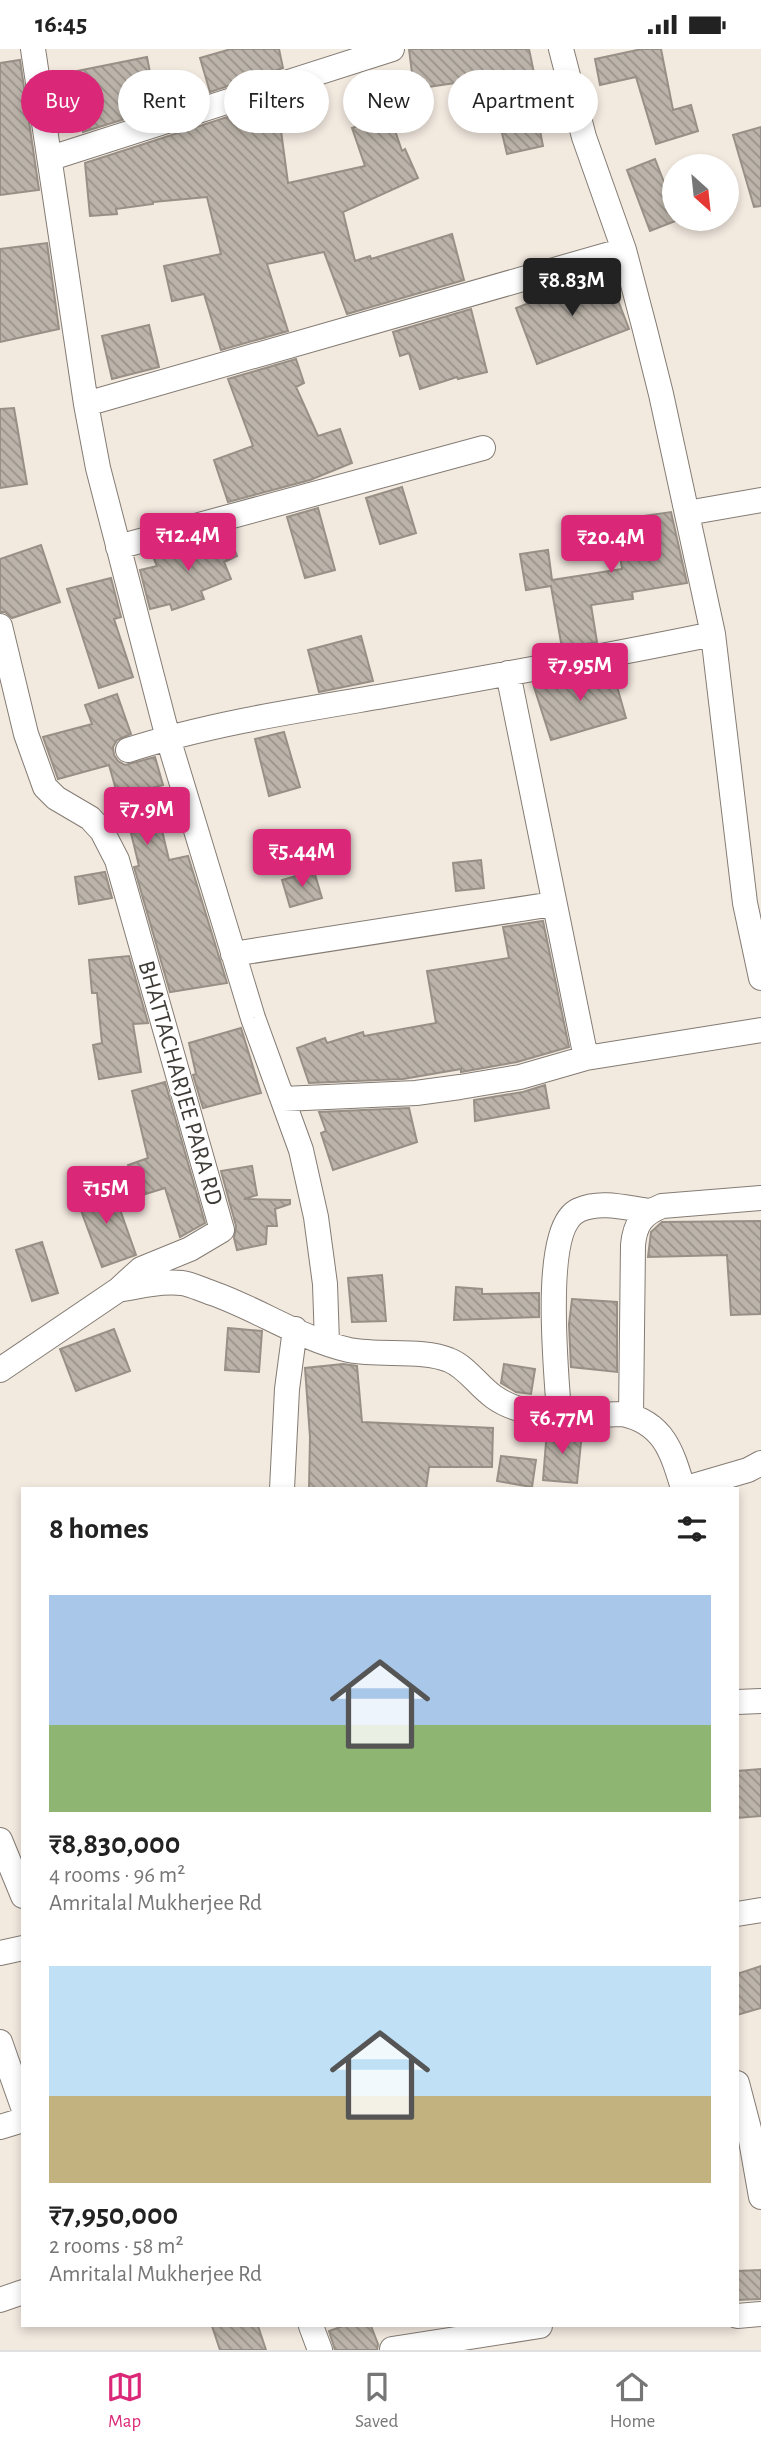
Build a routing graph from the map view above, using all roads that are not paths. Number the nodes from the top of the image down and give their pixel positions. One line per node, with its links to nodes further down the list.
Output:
1 (33, 49): 4 (street)
2 (392, 49): 4 (street)
3 (561, 49): 5 (street)
4 (51, 157): 6 (street)
5 (624, 250): 6 (street); 9 (street)
6 (86, 404): 10 (street)
7 (482, 448): 10 (street)
8 (761, 500): 9 (street)
9 (687, 513): 12 (street)
10 (118, 547): 15 (street)
11 (0, 626): 13 (street)
12 (713, 633): 14 (street); 19 (street)
13 (5, 668): 25 (street, BHATTACHARJEE PARA RD)
14 (508, 673): 15 (street); 17 (street)
15 (168, 738): 16 (street); 18 (street)
16 (128, 750)
17 (553, 904): 18 (street); 21 (street)
18 (233, 954): 22 (street)
19 (761, 978)
20 (761, 1030): 21 (street)
21 (586, 1058): 22 (street)
22 (283, 1099): 27 (street)
23 (761, 1198): 24 (street)
24 (649, 1211): 29 (street); 30 (street)
25 (118, 1290): 26 (street, BHATTACHARJEE PARA RD); 28 (street, BHATTACHARJEE PARA RD)
26 (295, 1329): 27 (street, BHATTACHARJEE PARA RD); 32 (street)
27 (327, 1343): 29 (street, BHATTACHARJEE PARA RD)
28 (0, 1370)
29 (559, 1414): 30 (street, BHATTACHARJEE PARA RD)
30 (631, 1416): 33 (street)
31 (761, 1464): 34 (street)
32 (282, 1487)
33 (682, 1487)
34 (690, 1487)
35 (761, 1701): 36 (street)
36 (739, 1702)
37 (0, 1840): 38 (street)
38 (21, 1891)
39 (761, 1910): 40 (street)
40 (739, 1914)
41 (21, 1948): 42 (street)
42 (0, 1953)
43 (0, 2042): 45 (street)
44 (739, 2099): 48 (street)
45 (21, 2101)
46 (21, 2121): 47 (street)
47 (0, 2127)
48 (743, 2130): 49 (street)
49 (761, 2197)
50 (21, 2293): 51 (street)
51 (0, 2299)
52 (761, 2314): 53 (street)
53 (739, 2316)
54 (311, 2327): 57 (street)
55 (388, 2327): 58 (street)
56 (534, 2327): 58 (street)
57 (320, 2350)
58 (392, 2350)

